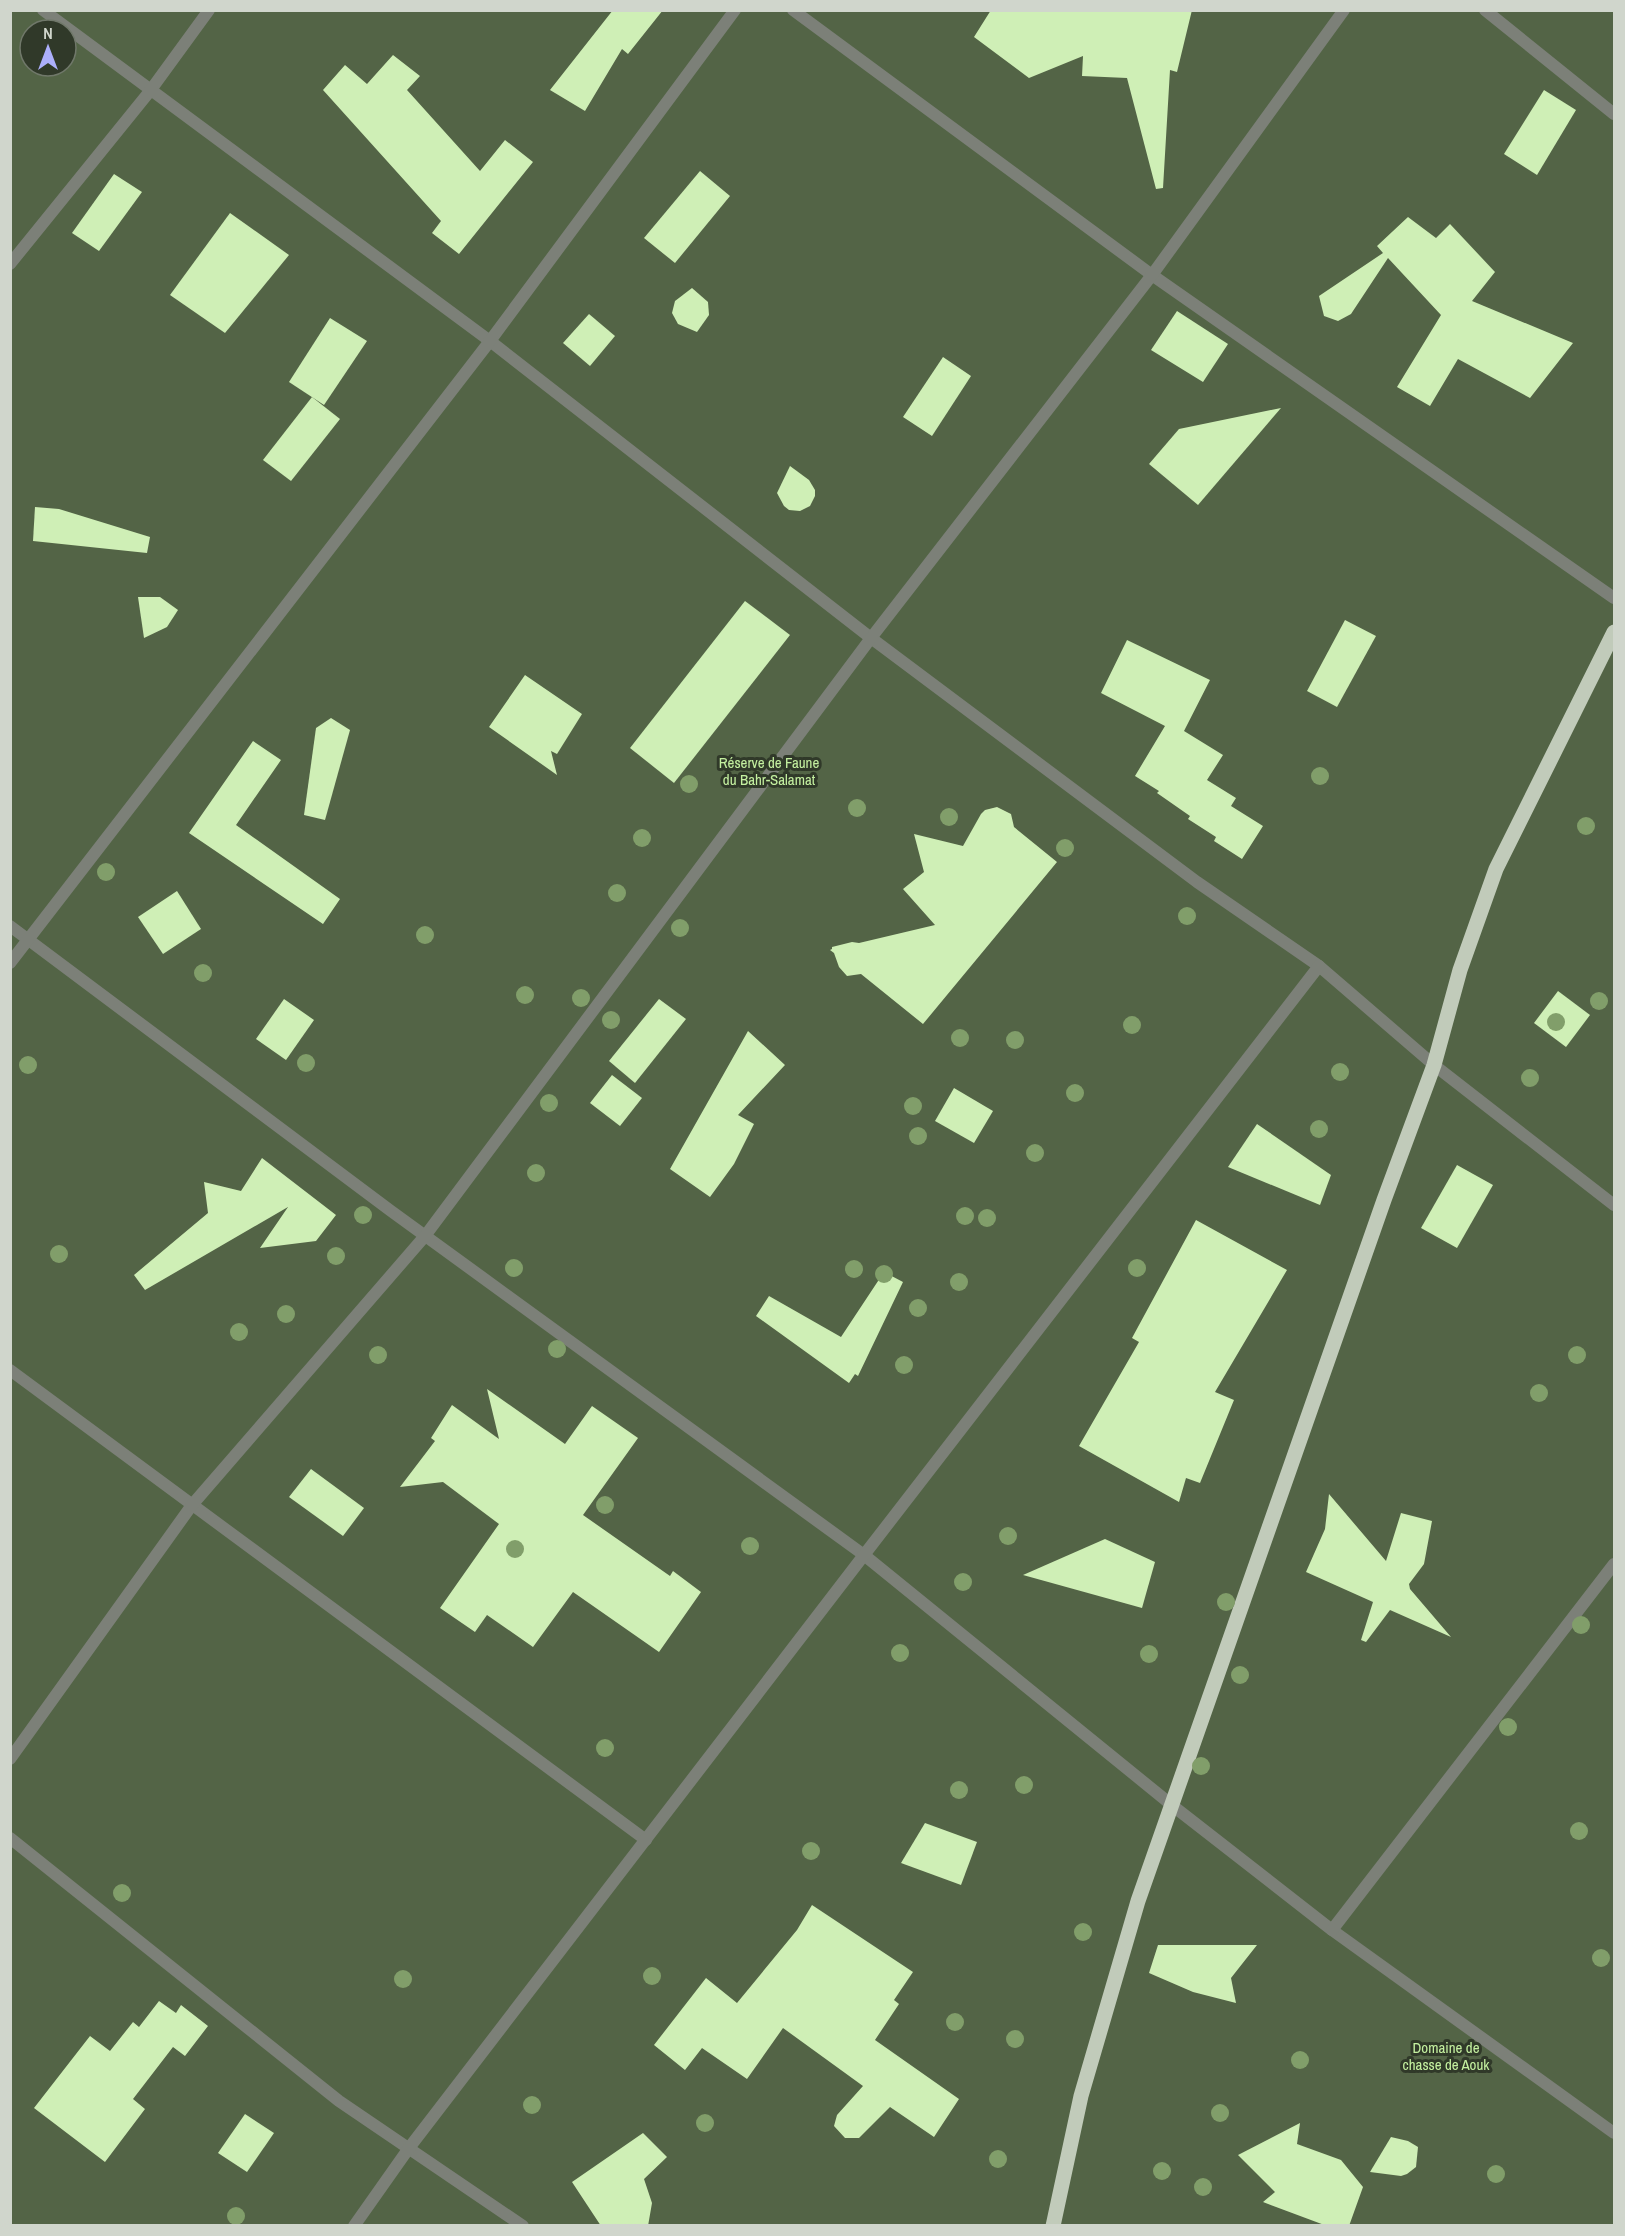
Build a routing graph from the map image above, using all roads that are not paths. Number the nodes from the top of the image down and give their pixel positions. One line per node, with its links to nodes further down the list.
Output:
1 (43, 10): 7 (street)
2 (209, 10): 7 (street)
3 (735, 10): 11 (street)
4 (793, 10): 10 (street)
5 (1344, 10): 10 (street)
6 (1485, 10): 8 (street)
7 (150, 91): 9 (street); 11 (street)
8 (1614, 114)
9 (10, 264)
10 (1152, 275): 12 (street); 14 (street)
11 (490, 341): 14 (street); 16 (street)
12 (1614, 598)
13 (1614, 632): 19 (main road)
14 (871, 638): 18 (street); 21 (street)
15 (10, 926): 16 (street)
16 (27, 939): 17 (street); 21 (street)
17 (10, 963)
18 (1319, 966): 19 (street); 24 (street)
19 (1434, 1065): 20 (street); 27 (main road)
20 (1614, 1205)
21 (425, 1236): 23 (street); 24 (street)
22 (10, 1370): 23 (street)
23 (192, 1505): 26 (street); 29 (street)
24 (864, 1555): 27 (street); 29 (street)
25 (1614, 1564): 30 (street)
26 (10, 1759)
27 (1173, 1806): 30 (street); 35 (main road)
28 (10, 1838): 32 (street)
29 (646, 1840): 32 (street)
30 (1332, 1930): 31 (street)
31 (1614, 2133)
32 (409, 2148): 33 (street); 34 (street)
33 (354, 2226)
34 (523, 2226)
35 (1053, 2226)

